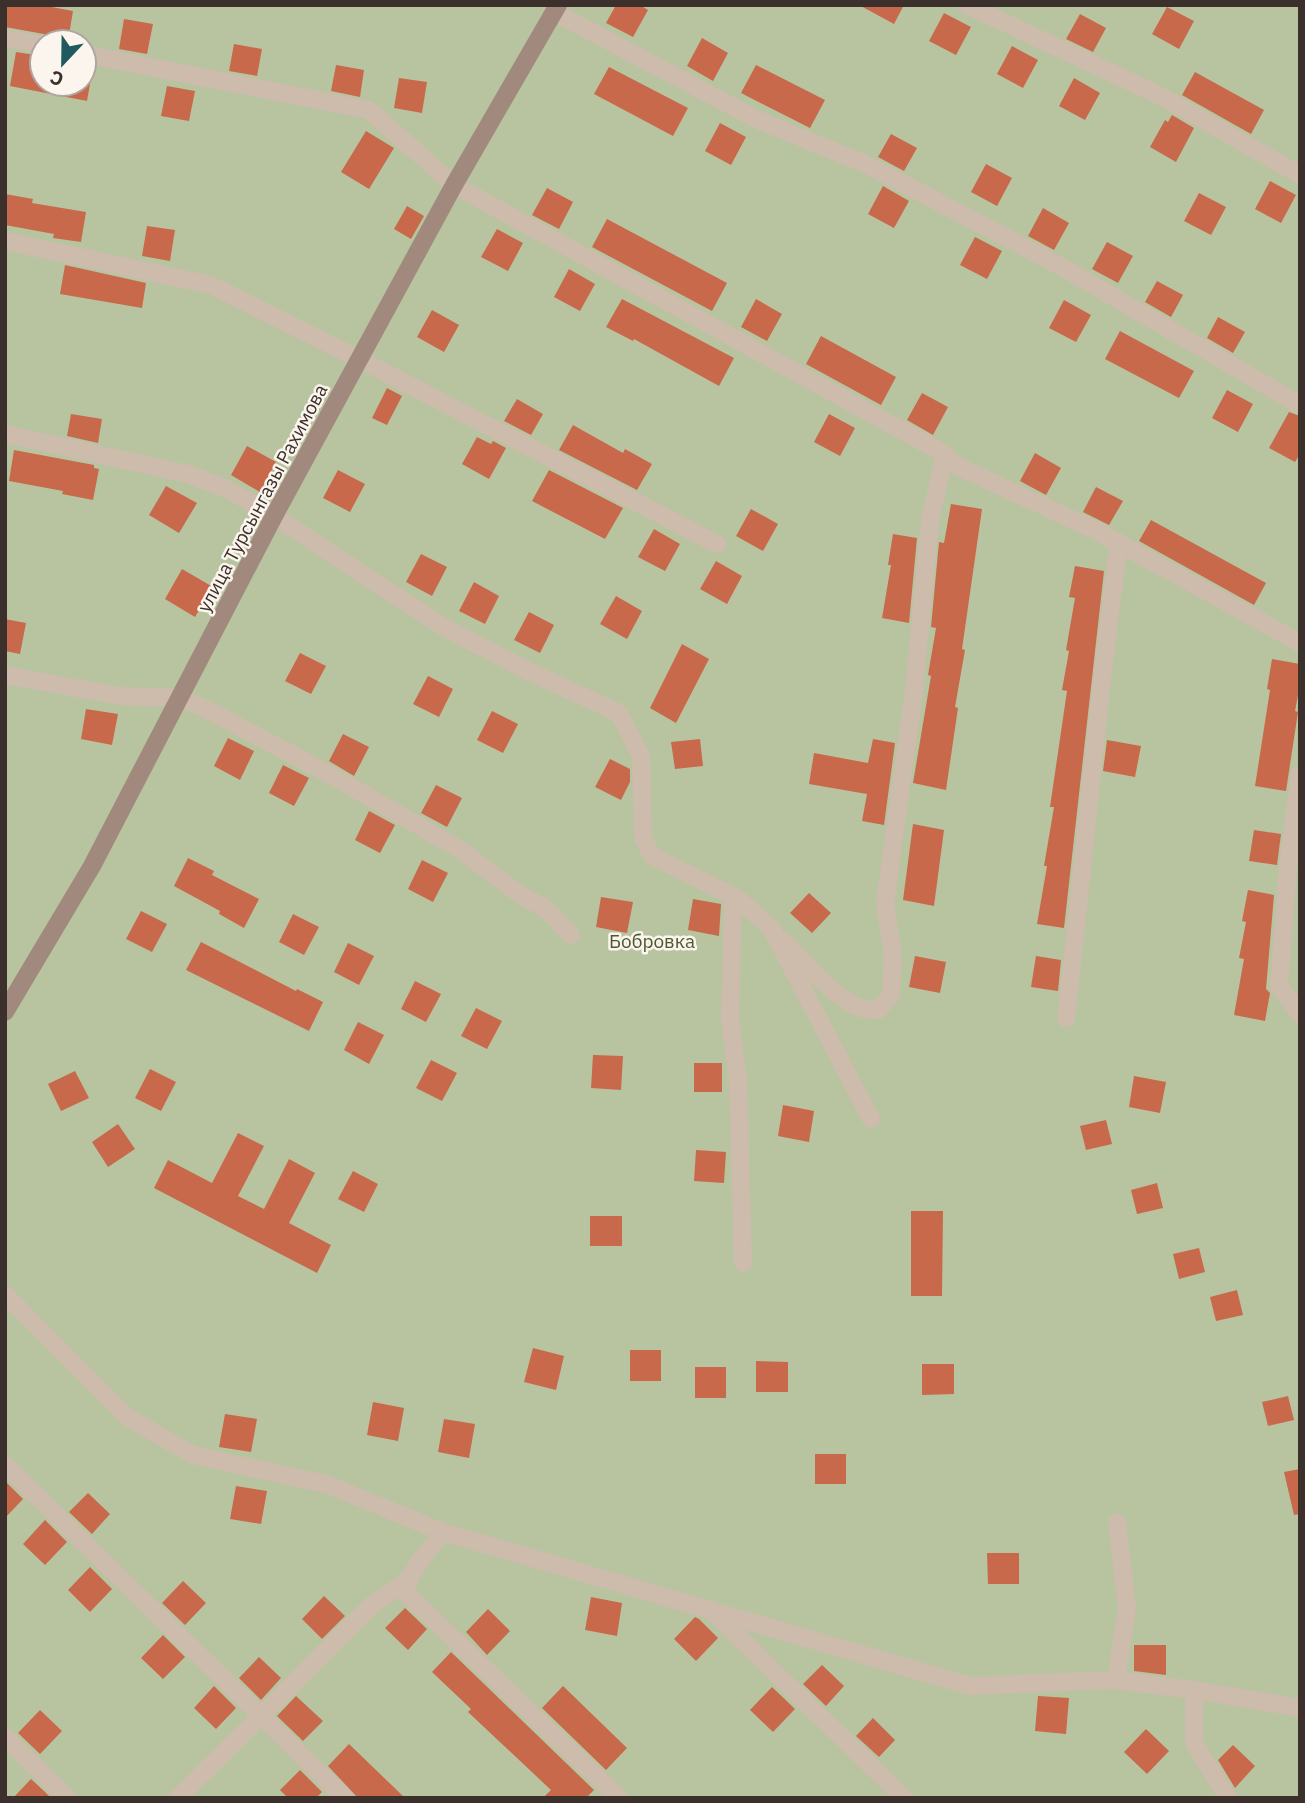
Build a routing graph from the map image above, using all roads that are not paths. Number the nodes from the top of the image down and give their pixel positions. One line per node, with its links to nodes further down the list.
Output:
1 (967, 5): 6 (street)
2 (556, 9): 7 (street, улица Турсынгазы Рахимова); 10 (street)
3 (5, 38): 4 (street)
4 (28, 42)
5 (98, 57): 7 (street)
6 (1300, 176)
7 (454, 185): 9 (street, улица Турсынгазы Рахимова); 12 (street)
8 (5, 241): 9 (street)
9 (359, 359): 13 (street, улица Турсынгазы Рахимова); 15 (street)
10 (1300, 405)
11 (5, 434): 13 (street)
12 (945, 454): 14 (street); 21 (street)
13 (274, 516): 18 (street, улица Турсынгазы Рахимова); 20 (street)
14 (1119, 543): 16 (street); 25 (street)
15 (717, 544)
16 (1300, 643)
17 (5, 675): 18 (street)
18 (180, 698): 22 (street); 23 (street, улица Турсынгазы Рахимова)
19 (1300, 774): 24 (street)
20 (733, 896): 21 (street); 27 (street)
21 (771, 928): 26 (street)
22 (571, 935)
23 (5, 1012)
24 (1300, 1014)
25 (1066, 1018)
26 (871, 1119)
27 (743, 1264)
28 (5, 1294): 31 (street)
29 (5, 1465): 37 (street)
30 (1117, 1522): 34 (street)
31 (443, 1532): 32 (street); 33 (street)
32 (410, 1579): 37 (street); 42 (street)
33 (709, 1609): 34 (street); 43 (street)
34 (1116, 1680): 35 (street)
35 (1194, 1690): 36 (street); 44 (street)
36 (1300, 1708)
37 (260, 1715): 40 (street); 41 (street)
38 (5, 1737): 39 (street)
39 (67, 1798)
40 (178, 1798)
41 (345, 1798)
42 (619, 1798)
43 (904, 1798)
44 (1228, 1798)

